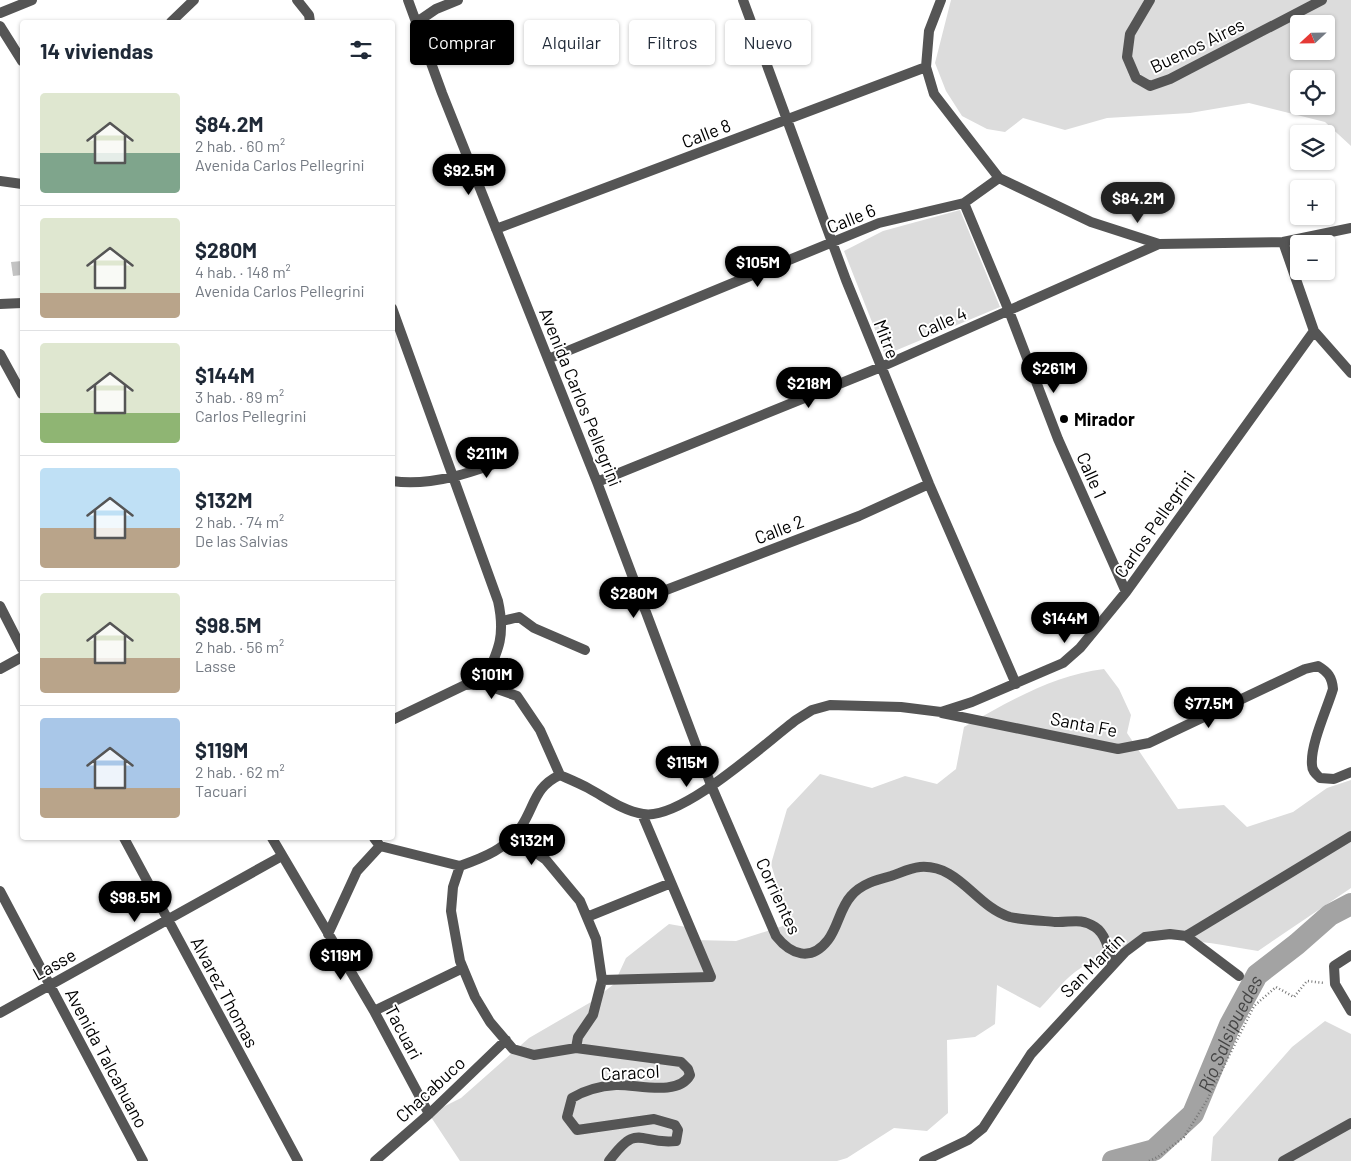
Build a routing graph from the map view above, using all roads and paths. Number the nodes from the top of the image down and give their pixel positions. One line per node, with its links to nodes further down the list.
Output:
1 (32, 0): 10 (street)
2 (194, 0): 11 (street)
3 (296, 0): 12 (street)
4 (408, 0): 13 (street, Avenida Carlos Pellegrini)
5 (458, 0): 14 (street)
6 (743, 0): 19 (street, Mitre)
7 (941, 0): 18 (street)
8 (1150, 0): 9 (street, Buenos Aires)
9 (1322, 0)
10 (0, 12)
11 (173, 20)
12 (309, 20)
13 (416, 20)
14 (420, 20)
15 (0, 26): 16 (street)
16 (20, 58)
17 (432, 65): 25 (street, Avenida Carlos Pellegrini)
18 (926, 67): 19 (street, Calle 8); 20 (street)
19 (787, 120): 25 (street, Calle 8); 27 (street, Mitre)
20 (999, 178): 23 (street, Calle 6); 28 (street)
21 (0, 181): 22 (street)
22 (20, 184)
23 (964, 203): 27 (street, Calle 6); 31 (street, Calle 1)
24 (1351, 228): 26 (street)
25 (496, 229): 35 (street, Avenida Carlos Pellegrini)
26 (1283, 242): 28 (street); 33 (street)
27 (833, 243): 35 (street, Calle 6); 36 (street, Mitre)
28 (1159, 244): 31 (street, Calle 4)
29 (20, 303): 30 (street)
30 (0, 304)
31 (1009, 310): 36 (street, Calle 4); 44 (street, Calle 1)
32 (395, 316): 40 (street)
33 (1314, 331): 37 (street); 44 (street, Carlos Pellegrini)
34 (0, 354): 38 (street)
35 (548, 359): 42 (street, Avenida Carlos Pellegrini)
36 (881, 366): 42 (street, Calle 4); 43 (street, Mitre)
37 (1351, 373)
38 (20, 390)
39 (513, 457): 40 (street)
40 (452, 476): 41 (street); 47 (street)
41 (395, 481)
42 (598, 482): 46 (street, Avenida Carlos Pellegrini)
43 (929, 484): 46 (street, Calle 2); 53 (street, Mitre)
44 (1126, 592): 53 (street, Carlos Pellegrini)
45 (0, 606): 48 (street)
46 (644, 608): 58 (street, Avenida Carlos Pellegrini)
47 (502, 620): 49 (street); 52 (street)
48 (20, 645)
49 (585, 650)
50 (20, 658): 51 (street)
51 (0, 669)
52 (483, 684): 55 (street); 57 (street)
53 (1016, 684): 54 (street, Carlos Pellegrini)
54 (941, 712): 56 (street, Santa Fe); 58 (street, Carlos Pellegrini)
55 (395, 719)
56 (1351, 772)
57 (560, 775): 59 (street); 64 (street)
58 (711, 785): 59 (street, Carlos Pellegrini); 74 (street, Corrientes)
59 (642, 814): 67 (street)
60 (1351, 836): 72 (street)
61 (125, 840): 70 (street, Alvarez Thomas)
62 (273, 840): 65 (street, Tacuari)
63 (377, 842): 66 (street); 71 (street)
64 (507, 843): 66 (street); 69 (street)
65 (282, 856): 70 (street, Lasse); 71 (street, Tacuari)
66 (460, 866): 75 (street, Caracol)
67 (671, 882): 69 (street); 77 (street)
68 (0, 891): 79 (street, Avenida Talcahuano)
69 (587, 917): 77 (street)
70 (168, 919): 79 (street, Lasse); 88 (street, Alvarez Thomas)
71 (328, 934): 82 (street, Tacuari)
72 (1186, 936): 74 (street, San Martín); 76 (street)
73 (1351, 955): 78 (street)
74 (1112, 963): 91 (street, San Martín)
75 (463, 968): 82 (street); 83 (street, Caracol)
76 (1239, 976)
77 (602, 980): 84 (street)
78 (1335, 984): 80 (street); 92 (path)
79 (50, 985): 81 (street, Lasse); 87 (street, Avenida Talcahuano)
80 (1351, 1011)
81 (0, 1012)
82 (374, 1012): 85 (street, Tacuari)
83 (506, 1040): 84 (street, Caracol); 85 (street, Chacabuco)
84 (576, 1048): 90 (street, Caracol)
85 (429, 1114): 89 (street, Chacabuco)
86 (1351, 1123): 93 (street)
87 (143, 1161)
88 (298, 1161)
89 (375, 1161)
90 (609, 1161)
91 (924, 1161)
92 (1149, 1161)
93 (1283, 1161)

